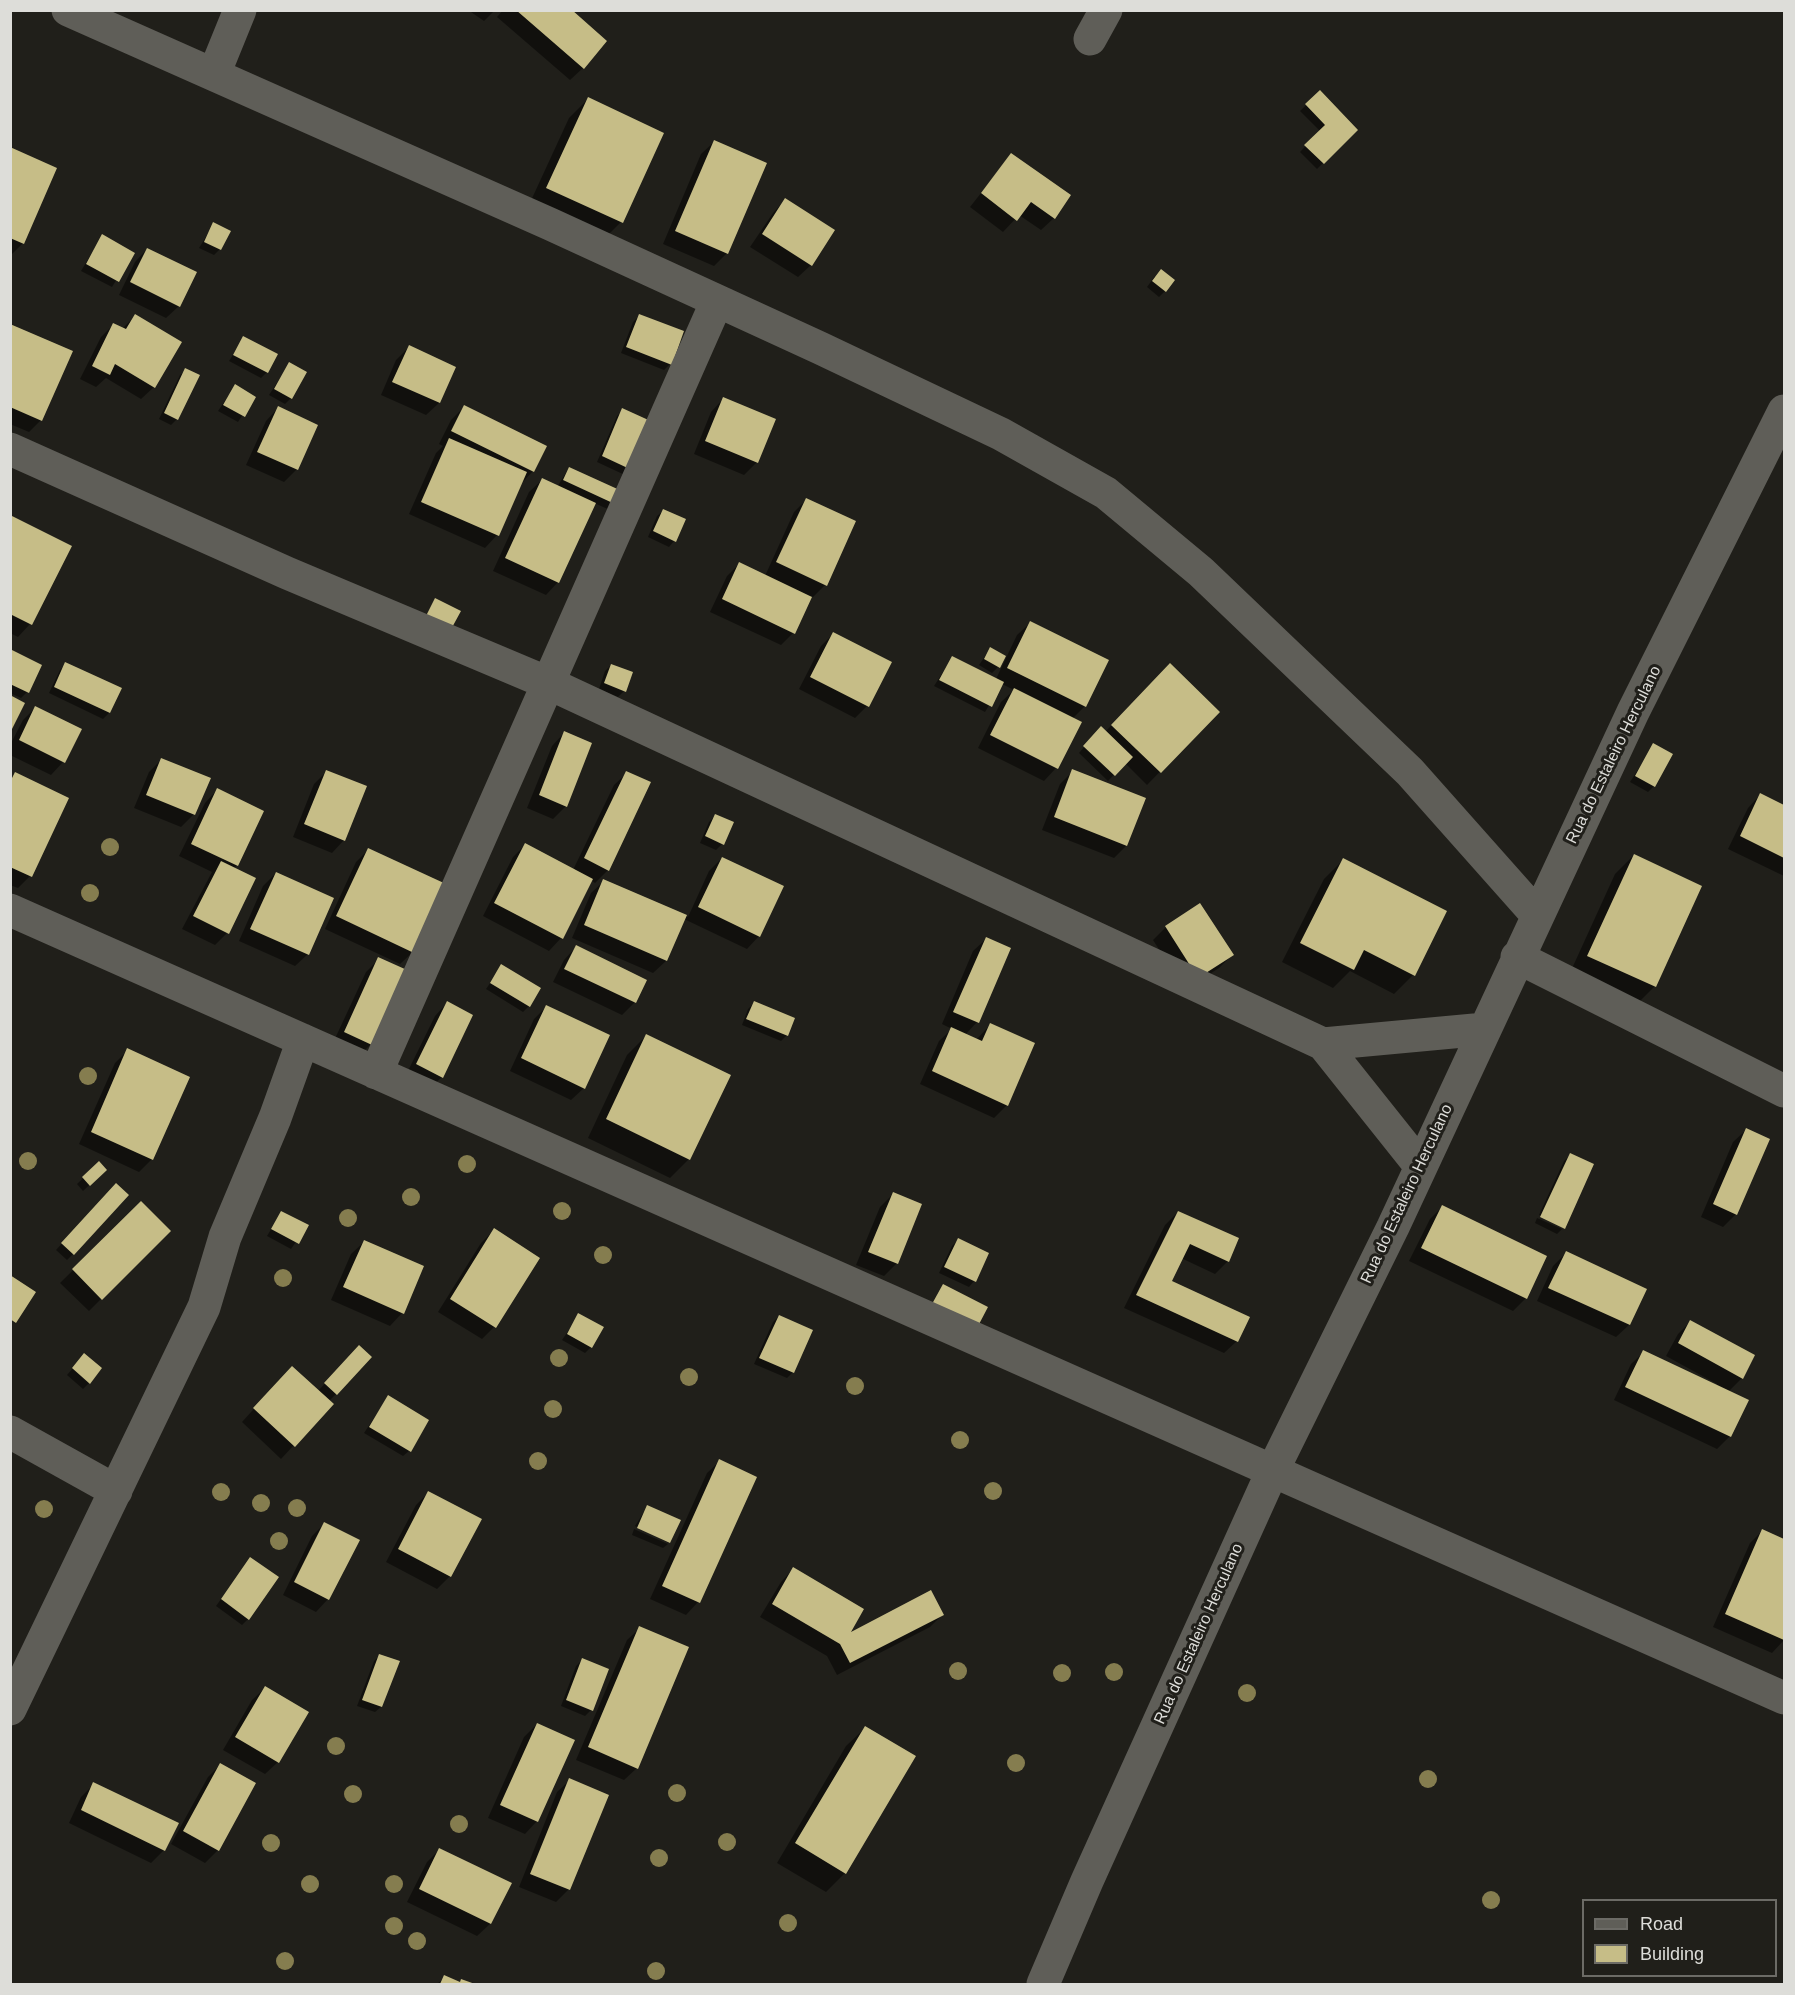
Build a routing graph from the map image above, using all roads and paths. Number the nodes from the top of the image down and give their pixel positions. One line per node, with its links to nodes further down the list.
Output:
1 (68, 10): 5 (street)
2 (240, 10): 5 (street)
3 (1106, 10): 4 (street)
4 (1090, 39)
5 (213, 74): 6 (street)
6 (717, 301): 10 (street); 12 (street)
7 (1785, 411): 9 (street, Rua do Estaleiro Herculano)
8 (10, 449): 10 (street)
9 (1772, 466): 12 (street, Rua do Estaleiro Herculano)
10 (548, 683): 16 (street); 17 (street)
11 (10, 910): 15 (street)
12 (1537, 915): 13 (street, Rua do Estaleiro Herculano)
13 (1517, 957): 14 (street, Rua do Estaleiro Herculano); 18 (street)
14 (1485, 1029): 16 (street); 19 (street, Rua do Estaleiro Herculano)
15 (303, 1040): 17 (street); 22 (street)
16 (1323, 1044): 19 (street)
17 (376, 1073): 21 (street)
18 (1785, 1091)
19 (1421, 1167): 21 (street, Rua do Estaleiro Herculano)
20 (10, 1432): 22 (street)
21 (1272, 1473): 23 (street); 25 (street, Rua do Estaleiro Herculano)
22 (116, 1491): 24 (street)
23 (1785, 1698)
24 (10, 1709)
25 (1043, 1984)

